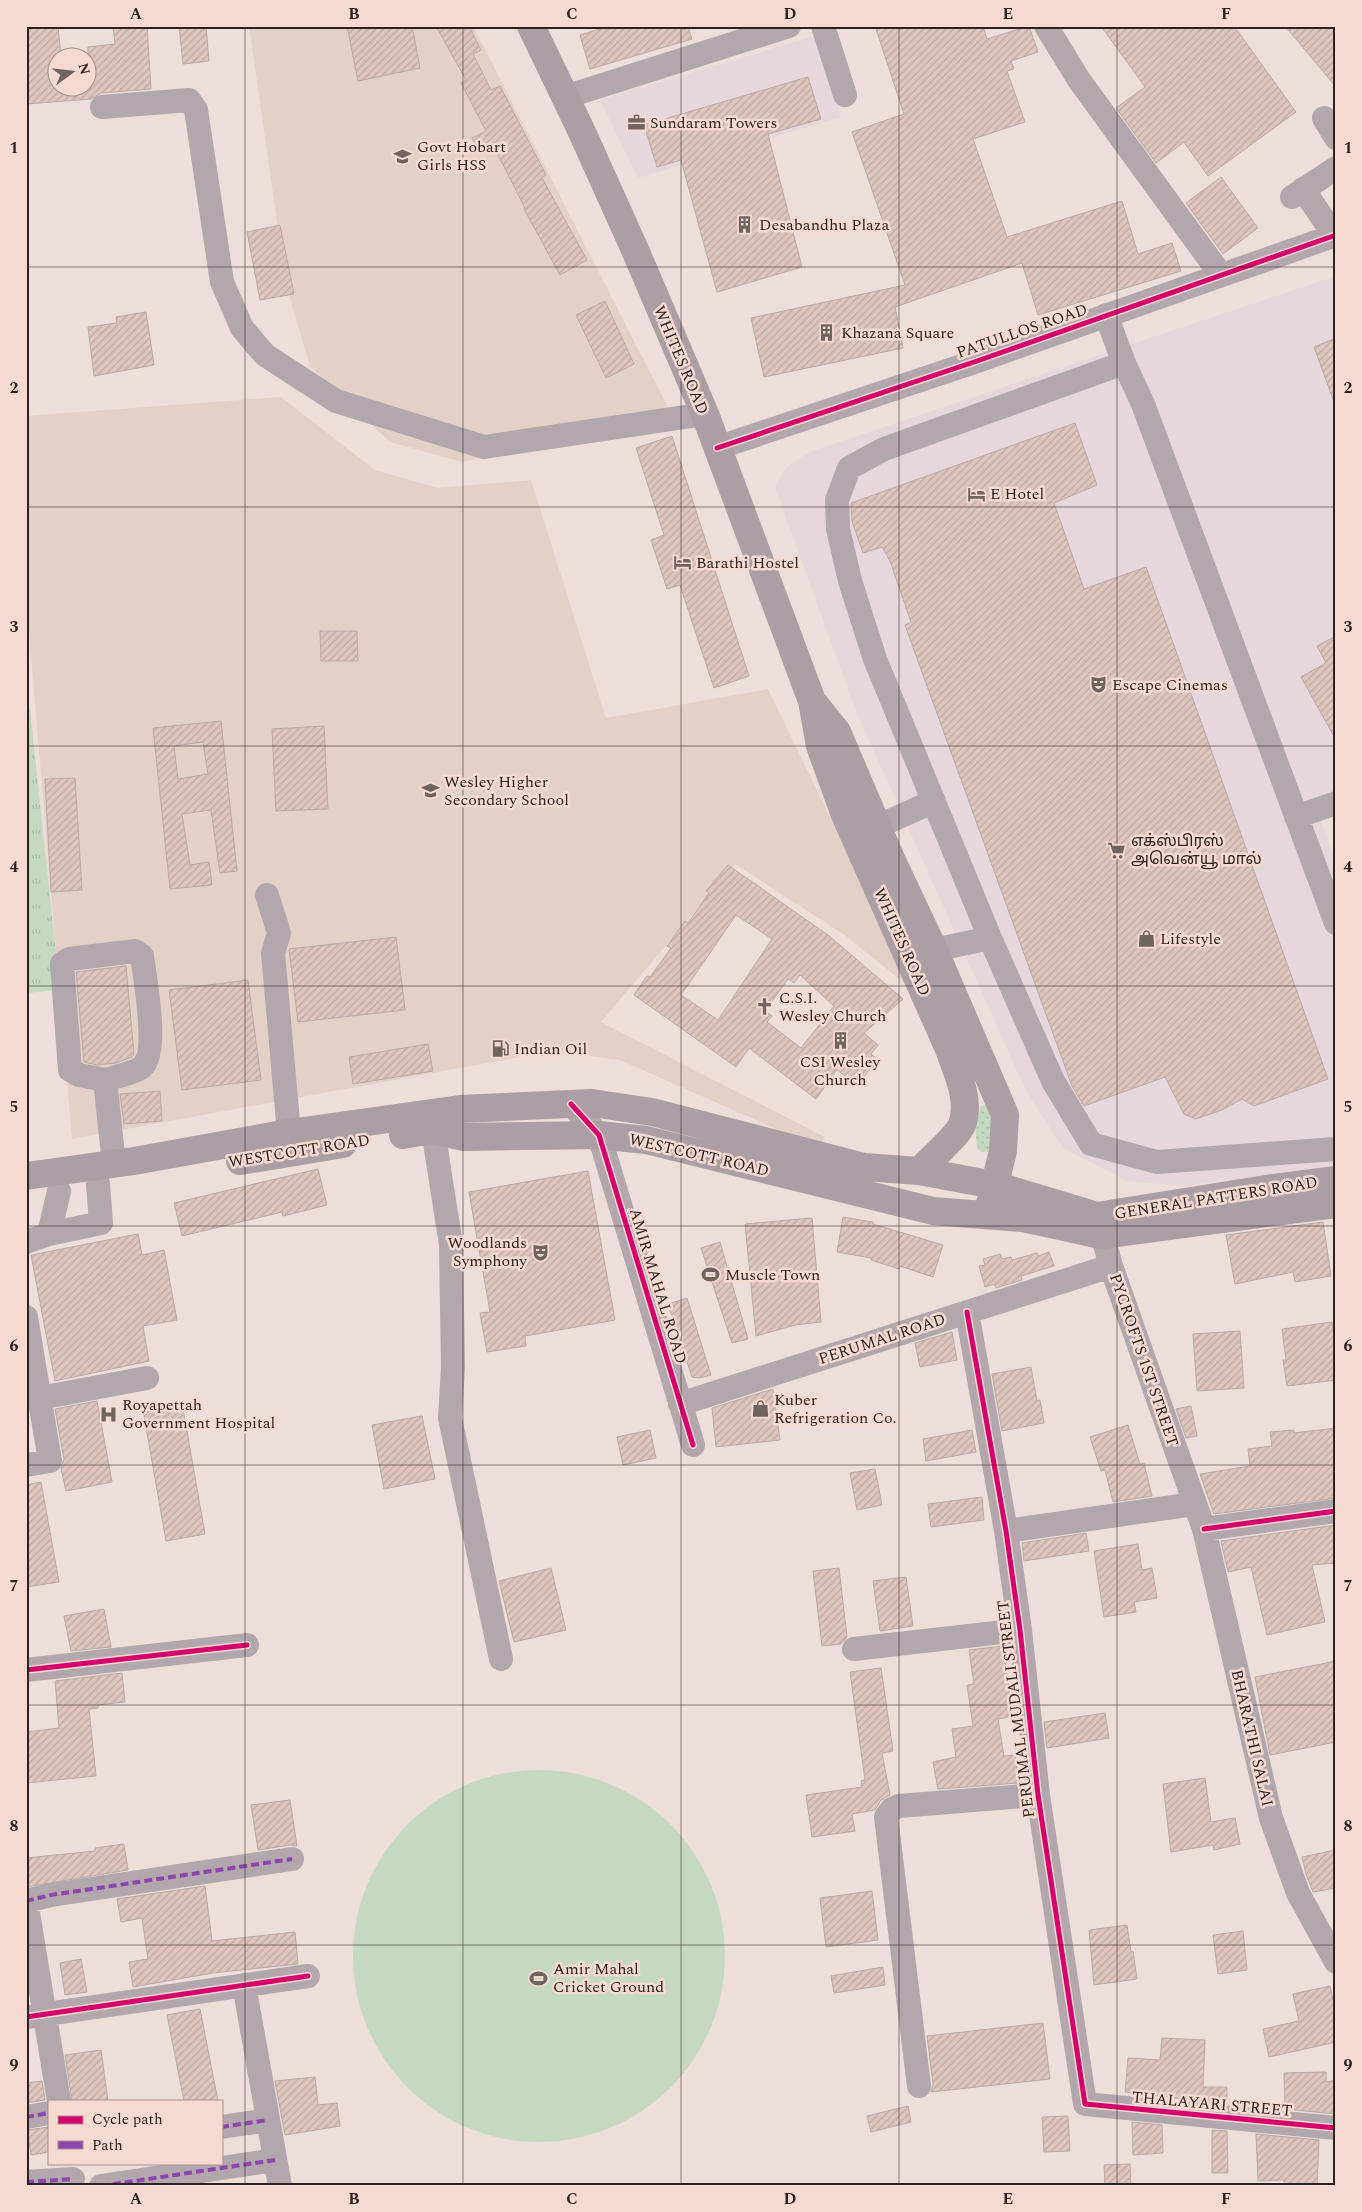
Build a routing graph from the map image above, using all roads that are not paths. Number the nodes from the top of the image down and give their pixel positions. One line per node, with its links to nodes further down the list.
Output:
1 (531, 26): 6 (main road, WHITES ROAD)
2 (789, 26): 6 (street)
3 (823, 26): 5 (street)
4 (1046, 26): 10 (street)
5 (844, 94)
6 (565, 97): 13 (main road, WHITES ROAD)
7 (102, 107): 13 (street)
8 (1336, 168): 9 (street)
9 (1335, 235): 10 (street, PATULLOS ROAD)
10 (1221, 275): 11 (street, PATULLOS ROAD)
11 (1106, 314): 12 (street); 14 (street, PATULLOS ROAD)
12 (1124, 363): 16 (street); 18 (street)
13 (705, 414): 14 (main road, WHITES ROAD)
14 (717, 448): 15 (main road, WHITES ROAD)
15 (812, 701): 19 (main road, WHITES ROAD); 30 (main road, WHITES ROAD)
16 (934, 801): 19 (street); 22 (street)
17 (1336, 802): 18 (street)
18 (1296, 817): 21 (street)
19 (879, 826): 23 (main road, WHITES ROAD)
20 (267, 895): 27 (street)
21 (1336, 923)
22 (990, 938): 23 (street); 29 (street)
23 (934, 950): 34 (main road, WHITES ROAD)
24 (105, 1080): 24 (street); 31 (street)
25 (571, 1104): 27 (main road, WESTCOTT ROAD); 28 (street); 30 (main road, WESTCOTT ROAD)
26 (433, 1130): 28 (main road, WESTCOTT ROAD); 31 (main road, WESTCOTT ROAD); 57 (street)
27 (289, 1133): 31 (main road, WESTCOTT ROAD)
28 (598, 1135): 38 (main road, WESTCOTT ROAD); 47 (street, AMIR MAHAL ROAD)
29 (1336, 1149)
30 (919, 1171): 34 (main road, WESTCOTT ROAD)
31 (106, 1174): 32 (main road, WESTCOTT ROAD); 35 (main road, WESTCOTT ROAD); 40 (street)
32 (26, 1176)
33 (1336, 1180): 39 (main road, GENERAL PATTERS ROAD)
34 (994, 1185): 38 (main road); 39 (main road, WESTCOTT ROAD)
35 (59, 1191): 36 (main road, WESTCOTT ROAD); 40 (street)
36 (26, 1193)
37 (1336, 1204): 39 (main road, GENERAL PATTERS ROAD)
38 (988, 1216): 39 (main road, WESTCOTT ROAD)
39 (1099, 1225): 42 (street, PYCROFTS 1ST STREET)
40 (49, 1234): 41 (street)
41 (26, 1242)
42 (1111, 1266): 43 (street, PERUMAL ROAD); 50 (street, PYCROFTS 1ST STREET)
43 (967, 1312): 47 (street, PERUMAL ROAD); 53 (street, PERUMAL MUDALI STREET)
44 (26, 1317): 46 (street)
45 (147, 1378): 46 (street)
46 (40, 1398): 49 (street)
47 (680, 1404): 48 (street, AMIR MAHAL ROAD)
48 (693, 1445)
49 (26, 1465)
50 (1194, 1504): 52 (street, BHARATHI SALAI); 53 (street)
51 (1336, 1511): 52 (street)
52 (1204, 1529): 62 (street, BHARATHI SALAI)
53 (1006, 1531): 54 (street, PERUMAL MUDALI STREET)
54 (1020, 1630): 56 (street); 59 (street, PERUMAL MUDALI STREET)
55 (247, 1645): 58 (street)
56 (854, 1649)
57 (501, 1659)
58 (26, 1670)
59 (1038, 1795): 66 (street); 68 (street, PERUMAL MUDALI STREET)
60 (292, 1859): 61 (street)
61 (26, 1901): 65 (street)
62 (1336, 1962)
63 (308, 1976): 64 (street)
64 (244, 1985): 65 (street); 71 (street)
65 (35, 2015): 67 (street)
66 (920, 2086)
67 (59, 2100)
68 (1086, 2104): 73 (street, THALAYARI STREET)
69 (48, 2113): 70 (street)
70 (26, 2117)
71 (268, 2120): 72 (street); 74 (street)
72 (222, 2127)
73 (1336, 2128)
74 (275, 2160): 77 (street); 78 (street)
75 (73, 2176): 76 (street)
76 (26, 2182)
77 (101, 2186)
78 (280, 2186)

